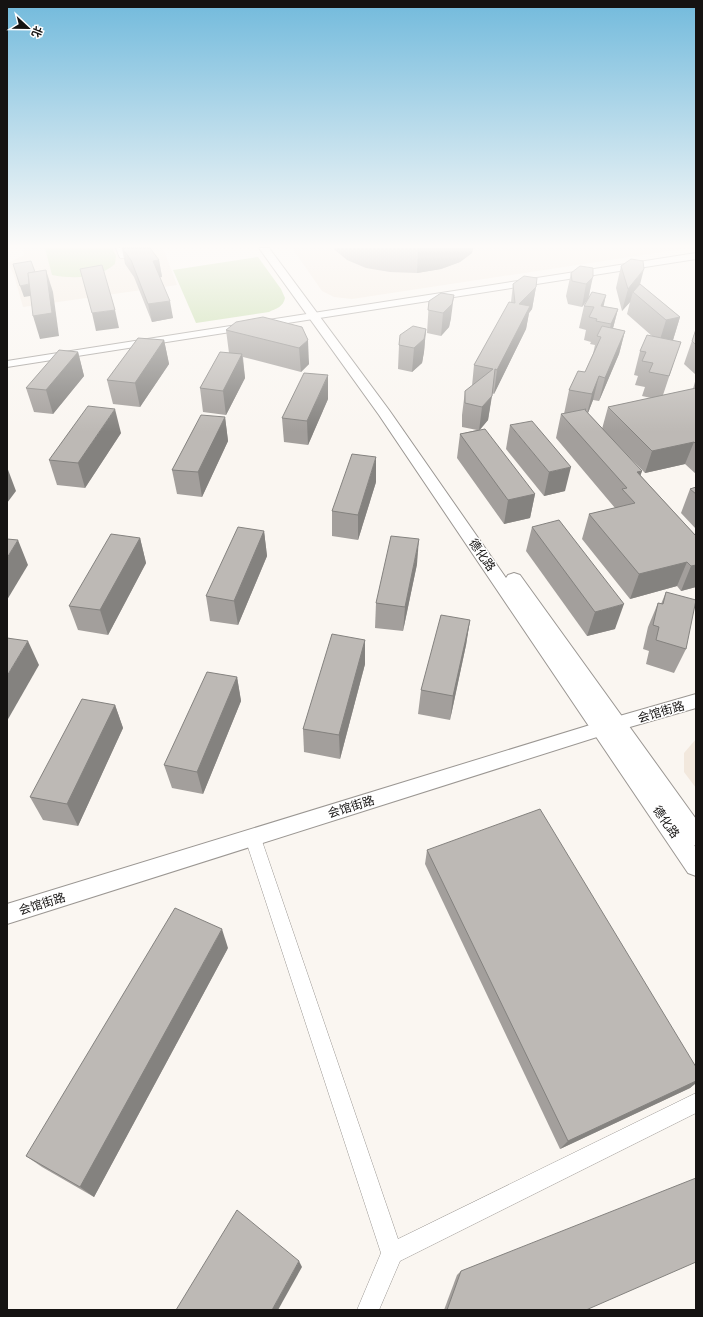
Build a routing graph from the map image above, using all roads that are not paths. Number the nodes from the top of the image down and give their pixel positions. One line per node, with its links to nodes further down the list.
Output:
1 (316, 309): 4 (main road, 德化路)
2 (316, 309): 4 (main road, 德化路)
3 (335, 309): 4 (street)
4 (318, 312): 5 (street); 6 (street); 8 (main road, 德化路)
5 (7, 359)
6 (7, 364)
7 (696, 701): 8 (street, 会馆街路)
8 (609, 727): 9 (main road, 德化路); 10 (street, 会馆街路); 11 (main road, 德化路)
9 (696, 836)
10 (253, 838): 12 (street, 会馆街路); 14 (street)
11 (696, 866)
12 (7, 914)
13 (696, 1103): 14 (street)
14 (392, 1253): 15 (street)
15 (368, 1310)

